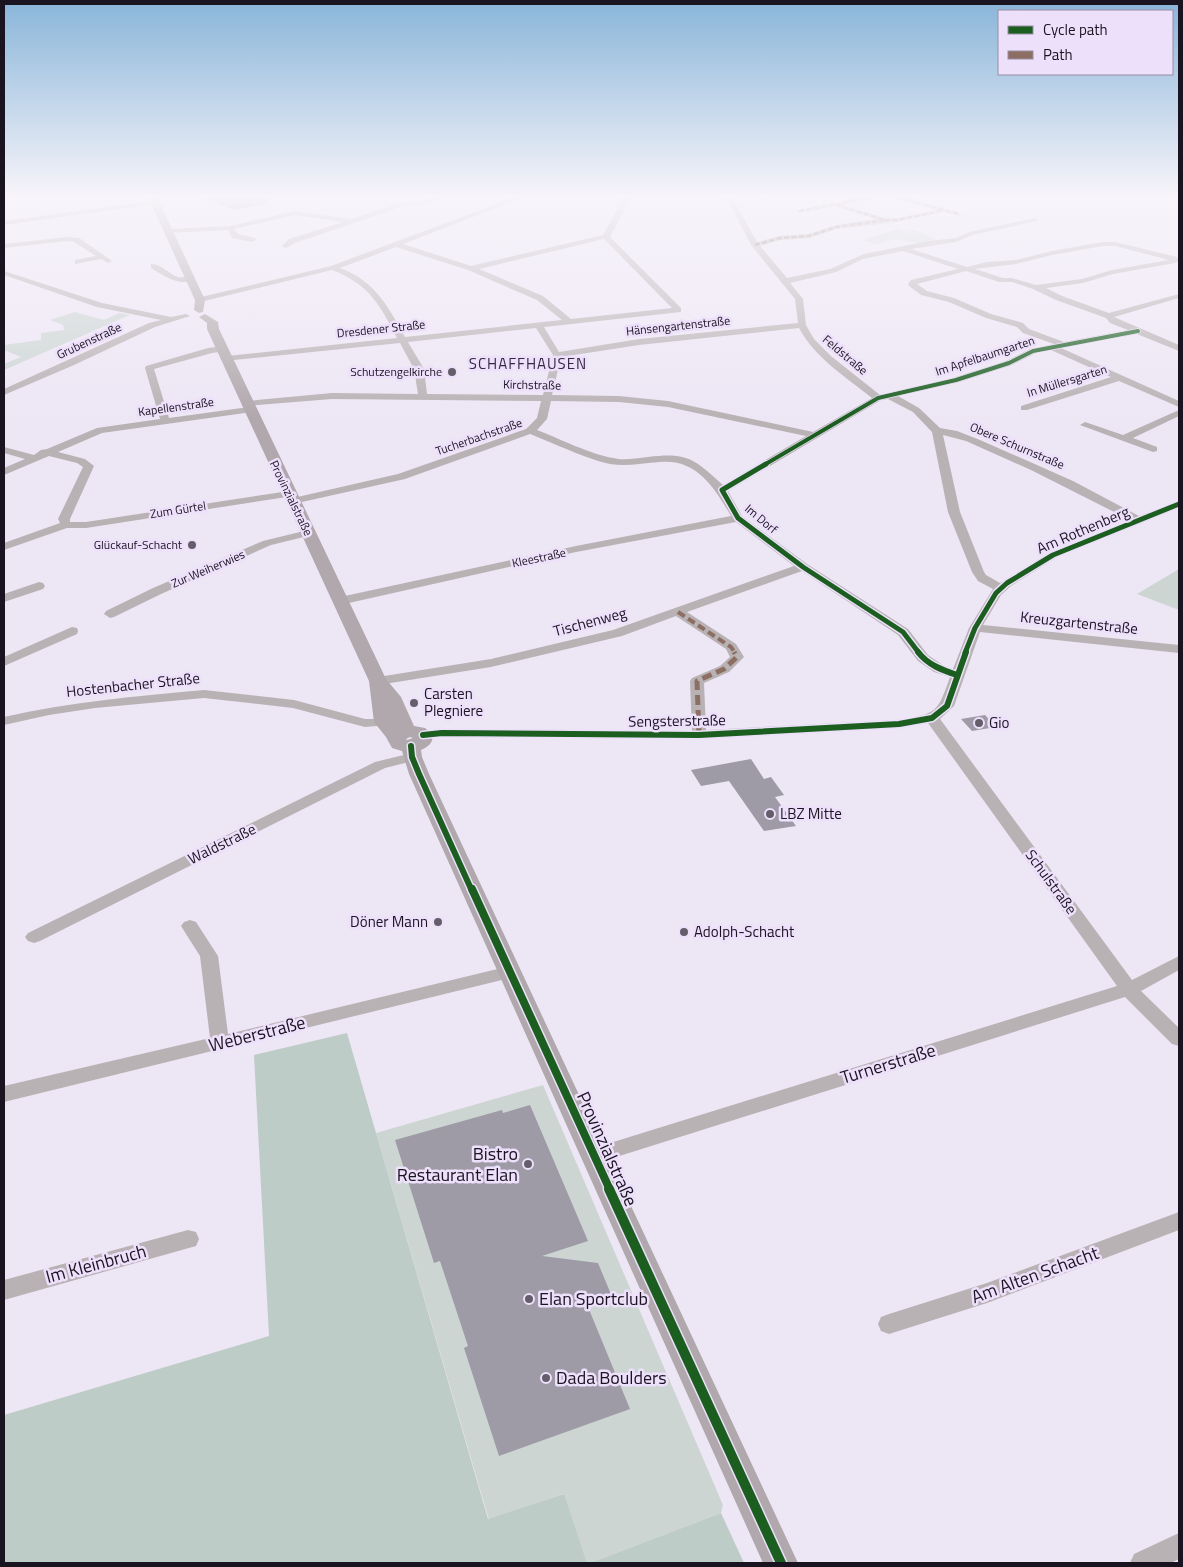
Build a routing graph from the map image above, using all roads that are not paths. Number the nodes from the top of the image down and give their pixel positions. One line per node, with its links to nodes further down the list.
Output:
1 (161, 270): 14 (street)
2 (186, 270): 14 (street, Provinzialstraße)
3 (326, 270): 19 (street)
4 (339, 270): 27 (street)
5 (476, 270): 23 (street)
6 (639, 270): 23 (street, Dresdener Straße)
7 (776, 270): 15 (street, Feldstraße)
8 (831, 270): 15 (street)
9 (962, 270): 28 (street)
10 (971, 270): 17 (street)
11 (1123, 270): 17 (street)
12 (4, 273): 13 (street)
13 (16, 279): 16 (street); 22 (street)
14 (190, 279): 19 (street, Provinzialstraße)
15 (785, 281): 24 (street, Feldstraße)
16 (4, 282)
17 (1036, 287): 21 (street)
18 (1179, 296): 21 (street)
19 (201, 309): 20 (street); 31 (street, Provinzialstraße)
20 (186, 316): 22 (street, Grubenstraße)
21 (1109, 316): 26 (street)
22 (170, 320): 34 (street, Grubenstraße)
23 (569, 322): 25 (street, Dresdener Straße)
24 (802, 325): 32 (street, Hänsengartenstraße); 35 (street, Feldstraße)
25 (539, 326): 27 (street, Dresdener Straße); 32 (street)
26 (1138, 331): 28 (street, Im Apfelbaumgarten); 30 (street)
27 (403, 339): 31 (street, Dresdener Straße); 36 (street)
28 (1063, 345): 29 (street, Im Apfelbaumgarten)
29 (1053, 348): 33 (street); 35 (street, Im Apfelbaumgarten)
30 (1179, 348)
31 (225, 354): 39 (street, Provinzialstraße); 42 (street, Dresdener Straße)
32 (557, 355): 37 (street)
33 (1118, 378): 38 (street); 40 (street, In Müllersgarten)
34 (4, 392)
35 (889, 395): 45 (street); 46 (street)
36 (423, 396): 37 (street, Kirchstraße); 39 (street, Kirchstraße)
37 (547, 398): 44 (street); 46 (street, Kirchstraße)
38 (1179, 404)
39 (248, 407): 42 (street, Kapellenstraße); 54 (street, Provinzialstraße)
40 (1024, 408)
41 (1179, 413): 47 (street)
42 (165, 421): 50 (street, Kapellenstraße)
43 (1085, 425): 47 (street)
44 (530, 431): 53 (street, Tucherbachstraße); 54 (street, Tucherbachstraße)
45 (938, 431): 57 (street, Obere Schurnstraße); 63 (street)
46 (813, 435): 53 (street)
47 (1124, 438): 48 (street)
48 (1153, 449)
49 (4, 450): 51 (street)
50 (45, 452): 51 (street, Kapellenstraße); 58 (street)
51 (32, 458): 52 (street, Kapellenstraße)
52 (4, 472)
53 (722, 490): 56 (street, Im Dorf)
54 (291, 498): 58 (street, Zum Gürtel); 59 (street, Provinzialstraße)
55 (1179, 504): 57 (street, Am Rothenberg)
56 (738, 518): 61 (street, Im Dorf); 65 (street, Kleestraße)
57 (1138, 520): 63 (street, Am Rothenberg)
58 (66, 525): 60 (street, Zum Gürtel)
59 (308, 532): 65 (street, Provinzialstraße); 67 (street, Zur Weiherwies)
60 (4, 547)
61 (804, 568): 66 (street, Tischenweg); 72 (street, Im Dorf)
62 (39, 586): 64 (street)
63 (1001, 588): 68 (street, Am Rothenberg)
64 (4, 598)
65 (340, 602): 73 (street, Provinzialstraße)
66 (678, 612): 73 (street, Tischenweg); 77 (street)
67 (110, 614)
68 (975, 628): 70 (street, Kreuzgartenstraße); 72 (street, Am Rothenberg)
69 (72, 631): 71 (street)
70 (1179, 649)
71 (4, 662)
72 (956, 675): 74 (street, Am Rothenberg)
73 (378, 681): 76 (street, Provinzialstraße); 78 (street, Provinzialstraße)
74 (932, 718): 77 (street, Sengsterstraße); 83 (street, Schulstraße)
75 (4, 721): 76 (street, Hostenbacher Straße)
76 (383, 722): 78 (street, Provinzialstraße)
77 (699, 735): 78 (street, Sengsterstraße)
78 (410, 741): 80 (street, Waldstraße); 82 (street, Provinzialstraße)
79 (190, 926): 85 (street)
80 (34, 937)
81 (1179, 962): 83 (street, Turnerstraße)
82 (510, 972): 85 (street, Weberstraße); 87 (street, Provinzialstraße)
83 (1129, 989): 84 (street, Schulstraße); 87 (street, Turnerstraße)
84 (1179, 1039)
85 (220, 1043): 86 (street, Weberstraße)
86 (4, 1094)
87 (594, 1156): 93 (street, Provinzialstraße)
88 (1179, 1221): 91 (street, Am Alten Schacht)
89 (188, 1239): 90 (street, Im Kleinbruch)
90 (4, 1290)
91 (888, 1324)
92 (1179, 1546): 94 (street)
93 (781, 1563)
94 (1143, 1563)

